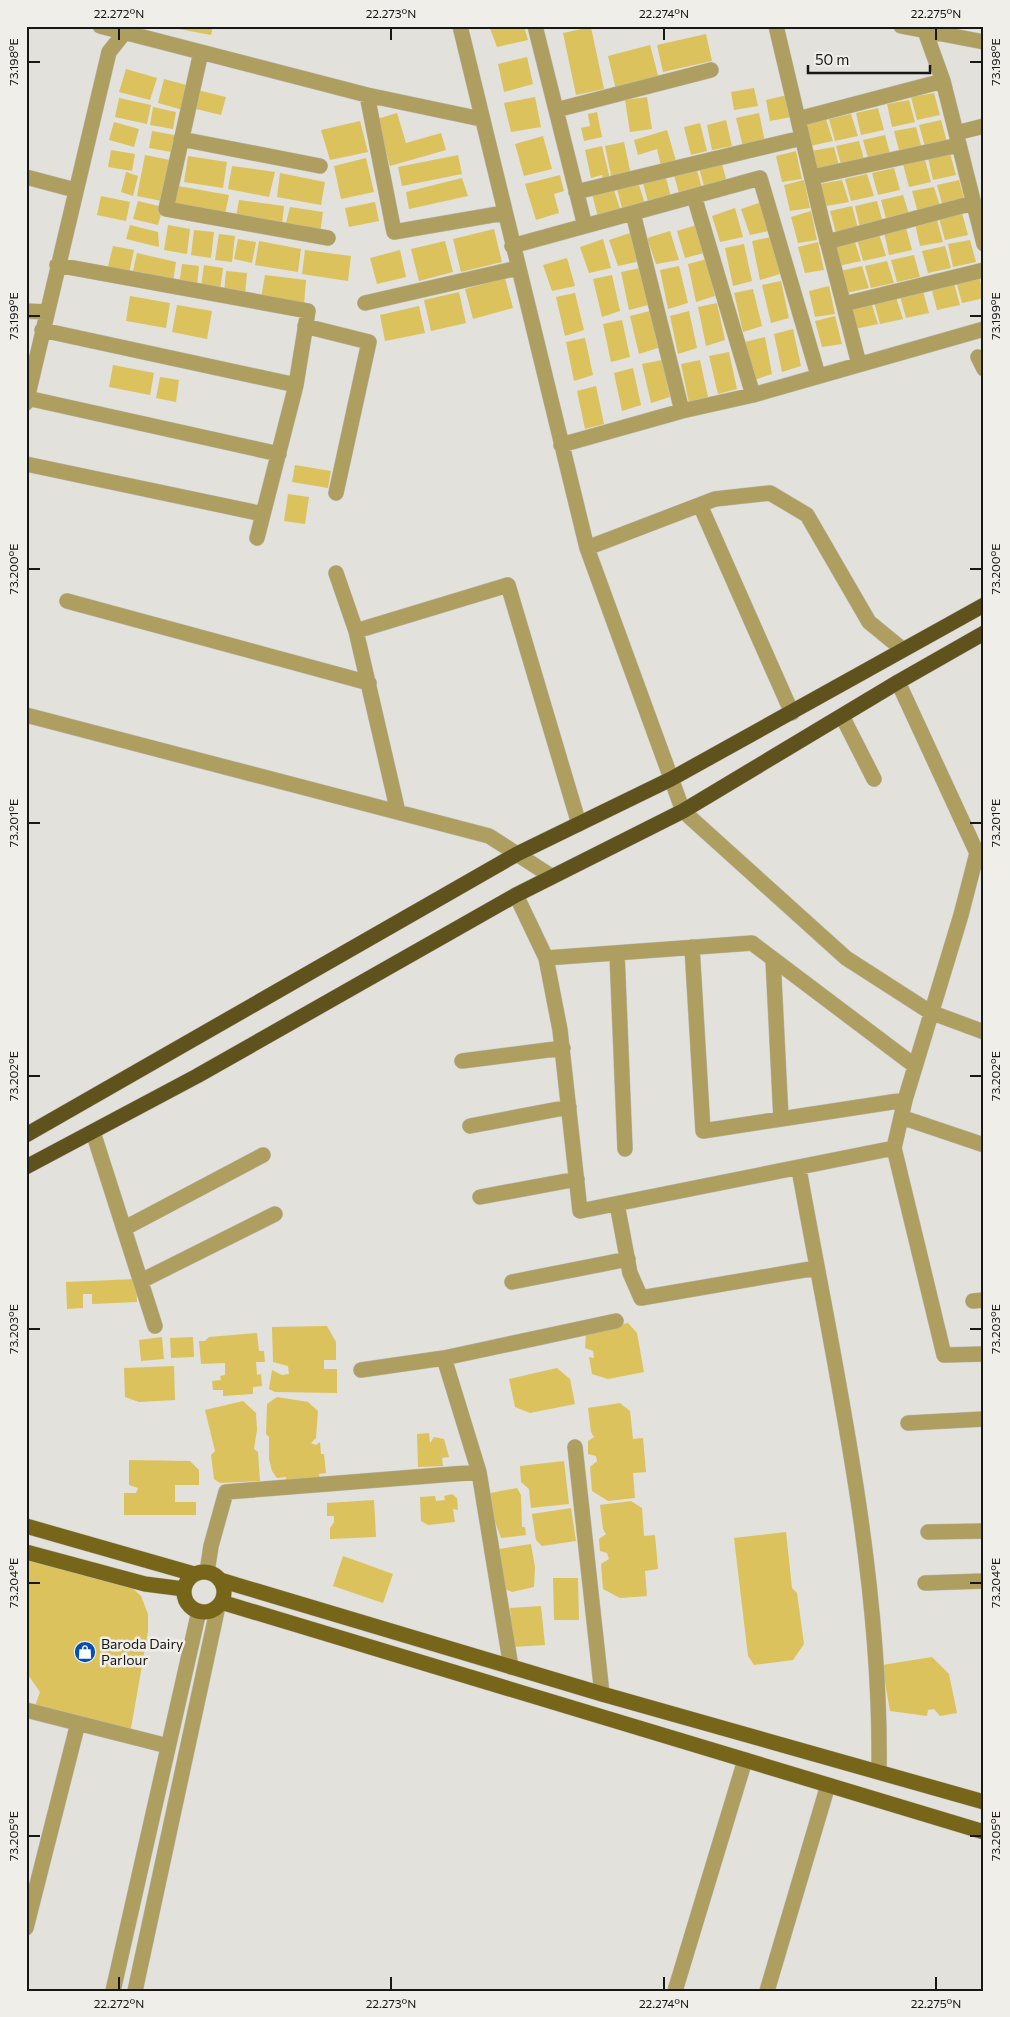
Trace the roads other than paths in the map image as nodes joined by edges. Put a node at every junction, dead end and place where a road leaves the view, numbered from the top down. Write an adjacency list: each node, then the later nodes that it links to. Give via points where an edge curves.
1 (100, 26): 6 (street)
2 (460, 26): 14 (street)
3 (534, 26): 13 (street)
4 (776, 26): 15 (street)
5 (901, 26): 7 (street)
6 (125, 29): 9 (street); 23 (street, via 108,52)
7 (925, 31): 8 (street); 11 (street)
8 (984, 42)
9 (201, 52): 12 (street); 18 (street)
10 (711, 70): 13 (street)
11 (943, 81): 15 (street); 19 (street)
12 (367, 95): 14 (street); 27 (street, via 394,232)
13 (556, 110): 24 (street)
14 (481, 119): 27 (street)
15 (798, 119): 17 (street)
16 (984, 126): 19 (street)
17 (802, 138): 22 (street); 24 (street)
18 (181, 139): 20 (street); 30 (street, via 166,209)
19 (957, 139): 22 (street); 25 (street)
20 (320, 166)
21 (26, 178): 23 (street)
22 (812, 178): 31 (street)
23 (75, 190): 34 (street)
24 (576, 192): 29 (street)
25 (976, 195): 31 (street); 32 (street)
26 (694, 196): 28 (street); 45 (street, via 760,178); 47 (street)
27 (504, 213): 33 (street)
28 (633, 213): 29 (street); 49 (street)
29 (585, 226): 33 (street)
30 (328, 238)
31 (827, 242): 38 (street)
32 (984, 244)
33 (512, 246): 35 (street)
34 (57, 265): 40 (street); 41 (street, via 308,311)
35 (518, 268): 37 (street); 50 (street)
36 (984, 270): 38 (street)
37 (365, 303)
38 (844, 304): 44 (street)
39 (26, 311): 40 (street)
40 (46, 312): 43 (street)
41 (305, 326): 46 (street); 53 (street, via 369,342)
42 (984, 329): 44 (street)
43 (42, 330): 46 (street); 48 (street)
44 (859, 364): 45 (street)
45 (818, 375): 47 (street)
46 (296, 385): 51 (street)
47 (753, 395): 49 (street)
48 (27, 400): 51 (street)
49 (682, 411): 50 (street)
50 (561, 445): 57 (street)
51 (279, 454): 55 (street)
52 (26, 464): 55 (street)
53 (336, 493)
54 (700, 504): 57 (street); 63 (street, via 715,499 770,493 806,515 869,622); 66 (street)
55 (264, 514): 56 (street)
56 (257, 538)
57 (587, 548): 69 (street)
58 (336, 573): 61 (street)
59 (67, 601): 65 (street)
60 (984, 605): 63 (highway)
61 (356, 631): 65 (street); 73 (street, via 508,585)
62 (984, 633): 64 (highway)
63 (902, 649): 66 (highway)
64 (898, 682): 68 (highway); 81 (street, via 977,853 961,916)
65 (368, 683): 72 (street)
66 (792, 713): 69 (highway)
67 (26, 715): 72 (street)
68 (842, 716): 70 (street); 71 (highway)
69 (672, 779): 71 (street); 73 (highway)
70 (874, 780)
71 (683, 811): 75 (highway); 81 (street, via 846,958)
72 (398, 812): 74 (street, via 489,836)
73 (579, 824): 74 (highway)
74 (517, 854): 75 (street); 92 (highway)
75 (552, 876): 76 (highway)
76 (516, 895): 79 (street); 91 (highway)
77 (692, 947): 78 (street); 80 (street, via 752,943); 89 (street, via 703,1131)
78 (617, 953): 79 (street); 95 (street)
79 (546, 958): 83 (street)
80 (773, 959): 85 (street); 89 (street)
81 (930, 1012): 82 (street); 85 (street)
82 (984, 1032)
83 (563, 1048): 84 (street); 87 (street)
84 (462, 1061)
85 (915, 1066): 86 (street)
86 (905, 1100): 88 (street); 89 (street)
87 (569, 1107): 90 (street); 99 (street)
88 (901, 1117): 93 (street); 94 (street)
89 (781, 1119)
90 (470, 1126)
91 (93, 1132): 97 (highway); 103 (street)
92 (26, 1135)
93 (984, 1145)
94 (894, 1148): 98 (street); 110 (street, via 944,1355)
95 (625, 1149)
96 (263, 1155): 103 (street)
97 (26, 1167)
98 (799, 1169): 101 (street); 105 (street)
99 (577, 1179): 100 (street); 101 (street, via 580,1211)
100 (480, 1198)
101 (617, 1204): 104 (street)
102 (275, 1214): 106 (street)
103 (125, 1228): 106 (street)
104 (628, 1259): 105 (street, via 630,1273 641,1298); 107 (street)
105 (816, 1268): 133 (street, via 865,1544 880,1727)
106 (141, 1281): 109 (street)
107 (512, 1282)
108 (616, 1321): 111 (street)
109 (155, 1326)
110 (984, 1354)
111 (444, 1358): 112 (street); 116 (street)
112 (361, 1370)
113 (984, 1419): 114 (street)
114 (908, 1423)
115 (575, 1446): 128 (street)
116 (479, 1472): 121 (street, via 226,1492 211,1546); 127 (street)
117 (26, 1526): 121 (main road)
118 (984, 1531): 119 (street)
119 (928, 1532)
120 (26, 1552): 124 (main road, via 145,1584)
121 (207, 1575): 124 (main road, via 186,1583); 125 (main road, via 224,1591); 127 (main road)
122 (984, 1580): 123 (street)
123 (925, 1583)
124 (184, 1589): 126 (main road, via 186,1600)
125 (219, 1604): 126 (main road, via 209,1611); 132 (main road); 139 (street)
126 (199, 1611): 131 (street)
127 (511, 1667): 128 (main road)
128 (602, 1694): 133 (main road)
129 (26, 1710): 130 (street)
130 (78, 1723): 131 (street); 137 (street)
131 (168, 1746): 138 (street)
132 (745, 1760): 134 (main road); 140 (street)
133 (879, 1771): 135 (main road)
134 (828, 1785): 136 (main road); 141 (street)
135 (984, 1802)
136 (984, 1832)
137 (26, 1928)
138 (113, 1991)
139 (135, 1991)
140 (675, 1991)
141 (767, 1991)

